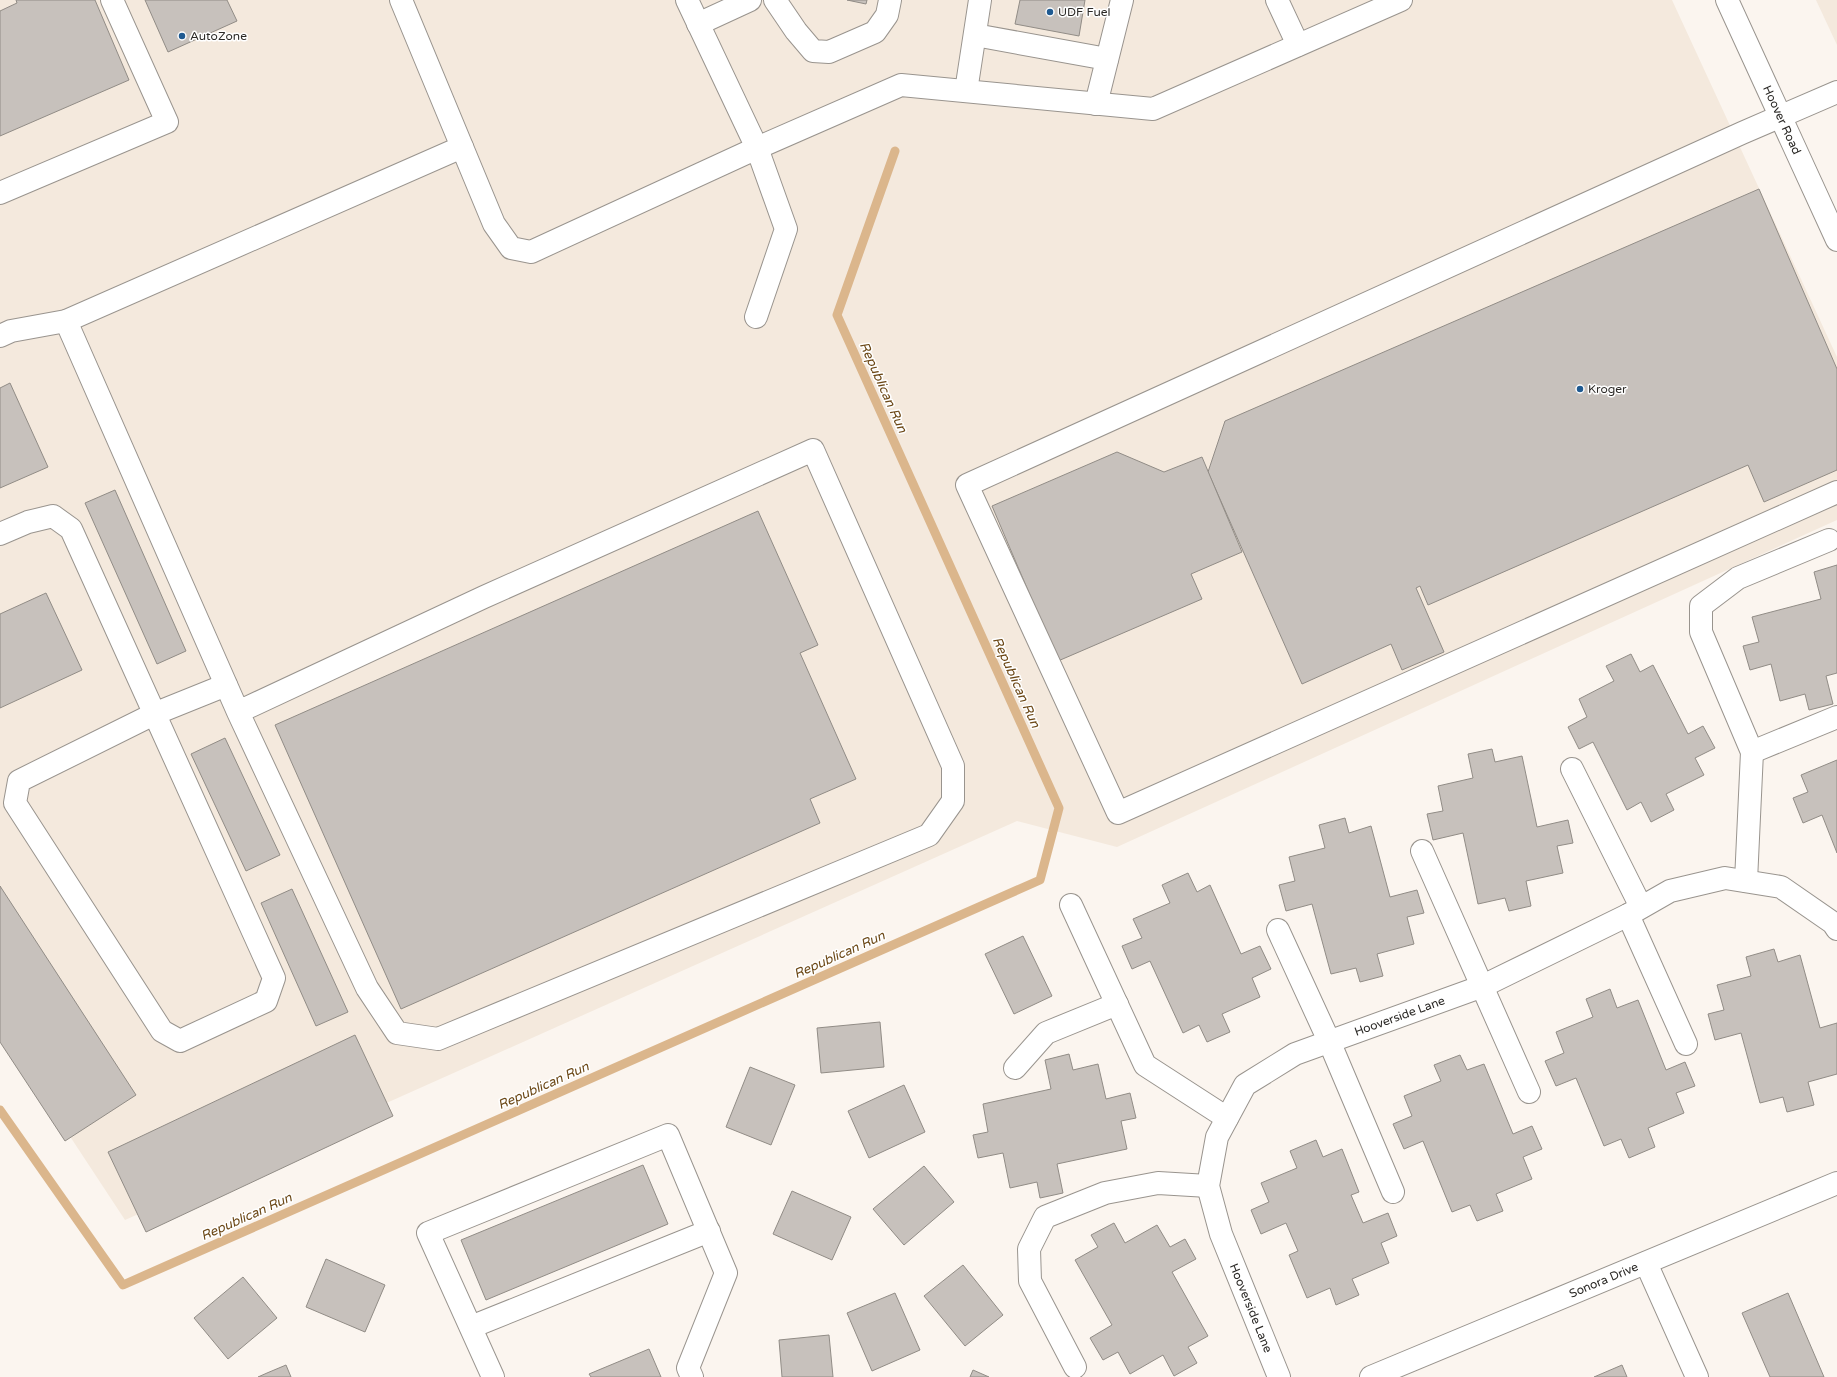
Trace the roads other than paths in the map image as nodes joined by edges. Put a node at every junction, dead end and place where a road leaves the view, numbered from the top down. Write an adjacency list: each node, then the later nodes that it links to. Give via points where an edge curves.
1 (112, 0): 22 (street, via 167,122)
2 (401, 0): 20 (street)
3 (687, 0): 12 (street)
4 (750, 0): 12 (street)
5 (775, 0): 6 (street, via 813,51 829,52 875,32 887,15)
6 (890, 0)
7 (980, 0): 13 (street)
8 (1122, 0): 15 (street)
9 (1277, 0): 14 (street)
10 (1401, 0): 14 (street)
11 (1727, 0): 19 (street, Hoover Road)
12 (698, 24): 21 (street)
13 (975, 35): 15 (street); 16 (street)
14 (1298, 45): 18 (street, via 1153,109)
15 (1107, 59): 18 (street)
16 (966, 91): 18 (street); 21 (street, via 901,85)
17 (1837, 92): 19 (street)
18 (1096, 104)
19 (1780, 116): 23 (street, Hoover Road); 27 (street, via 967,485 1118,813)
20 (462, 147): 21 (street, via 494,224 511,248 531,252); 25 (street)
21 (757, 148): 24 (street, via 786,229)
22 (0, 193)
23 (1837, 240)
24 (756, 317)
25 (66, 321): 26 (street, via 11,331); 30 (street)
26 (0, 336)
27 (1837, 492)
28 (0, 534): 32 (street, via 28,522 54,516 71,529)
29 (1829, 540): 34 (street, via 1738,578 1701,606 1701,632)
30 (226, 685): 31 (street); 32 (street)
31 (238, 712): 31 (street, via 484,597 813,450 953,766 953,801 929,835 438,1039 397,1033 367,988)
32 (154, 714): 32 (street, via 19,781 16,802 162,1031 180,1041 266,1001 274,978)
33 (1837, 717): 34 (street)
34 (1752, 752): 37 (street)
35 (1572, 769): 39 (street)
36 (1422, 850): 42 (street)
37 (1746, 881): 39 (street, Hooverside Lane, via 1725,878 1670,891); 40 (street, Hooverside Lane, via 1781,887)
38 (1070, 904): 43 (street)
39 (1634, 911): 42 (street, Hooverside Lane); 45 (street)
40 (1836, 924)
41 (1278, 930): 44 (street)
42 (1483, 986): 44 (street, Hooverside Lane); 47 (street)
43 (1117, 1004): 46 (street, via 1046,1033); 48 (street, via 1145,1065)
44 (1329, 1041): 48 (street, Hooverside Lane, via 1295,1054 1245,1085); 51 (street)
45 (1686, 1044)
46 (1015, 1068)
47 (1529, 1092)
48 (1227, 1118): 50 (street, Hooverside Lane, via 1217,1137)
49 (1837, 1183): 53 (street, Sonora Drive)
50 (1208, 1186): 55 (street, via 1158,1183 1104,1193 1045,1216 1029,1249 1030,1281); 58 (street, Hooverside Lane, via 1222,1234)
51 (1393, 1192)
52 (709, 1231): 54 (street); 54 (street, via 668,1135 428,1233); 57 (street, via 726,1273 688,1368)
53 (1646, 1262): 59 (street, Sonora Drive); 60 (street)
54 (471, 1327): 56 (street)
55 (1075, 1367)
56 (494, 1377)
57 (692, 1377)
58 (1279, 1377)
59 (1371, 1377)
60 (1697, 1377)

